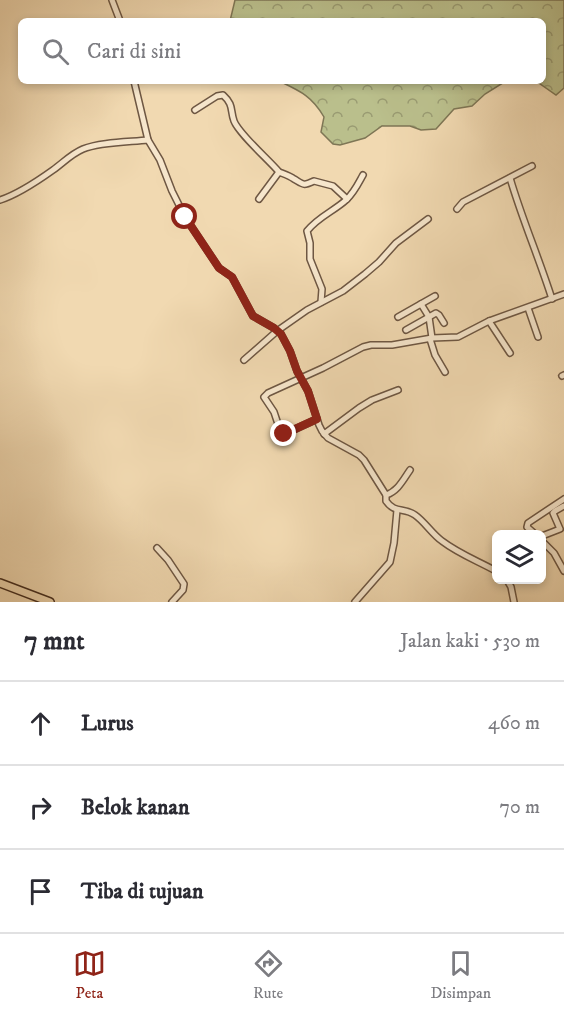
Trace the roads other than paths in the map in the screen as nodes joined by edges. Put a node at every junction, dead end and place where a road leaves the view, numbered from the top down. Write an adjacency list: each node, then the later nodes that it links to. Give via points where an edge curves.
1 (112, 0): 2 (street)
2 (119, 18)
3 (135, 84): 5 (street)
4 (195, 110): 7 (street, via 223,95 243,134)
5 (148, 140): 12 (street, via 82,149); 26 (street, via 185,217 219,268 232,277 253,316)
6 (532, 166): 9 (street)
7 (279, 172): 10 (street); 11 (street, via 302,185 314,181 333,186)
8 (363, 175): 11 (street)
9 (510, 178): 13 (street, via 463,202); 17 (street)
10 (259, 199)
11 (347, 199): 18 (street, via 307,231 310,259 322,289)
12 (0, 200)
13 (457, 209)
14 (428, 219): 18 (street, via 365,274)
15 (564, 294): 17 (street)
16 (435, 296): 19 (street)
17 (552, 299): 20 (street)
18 (321, 302): 26 (street)
19 (421, 304): 21 (street); 22 (street)
20 (528, 308): 23 (street); 27 (street)
21 (398, 317)
22 (429, 317): 24 (street, via 437,314); 25 (street); 28 (street)
23 (489, 321): 28 (street, via 460,336); 29 (street)
24 (444, 323)
25 (406, 330)
26 (278, 331): 30 (street); 32 (street)
27 (538, 338)
28 (431, 339): 31 (street); 32 (street, via 363,347)
29 (510, 353)
30 (244, 360)
31 (445, 372)
32 (300, 378): 34 (street); 34 (street, via 268,393 264,399 284,434)
33 (398, 390): 35 (street, via 372,400)
34 (317, 419): 35 (street)
35 (324, 434): 37 (street, via 362,458)
36 (410, 470): 37 (street, via 399,486)
37 (386, 495): 40 (street, via 388,504)
38 (564, 499): 41 (street, via 528,523)
39 (564, 506): 42 (street, via 553,513 560,529)
40 (397, 510): 45 (street, via 416,515 449,547); 51 (street, via 390,562)
41 (530, 530)
42 (546, 534)
43 (546, 545): 46 (street)
44 (157, 548): 50 (street, via 184,585)
45 (492, 569)
46 (564, 571)
47 (0, 583): 49 (main road)
48 (510, 584): 52 (street)
49 (50, 602)
50 (172, 602)
51 (355, 602)
52 (514, 602)

